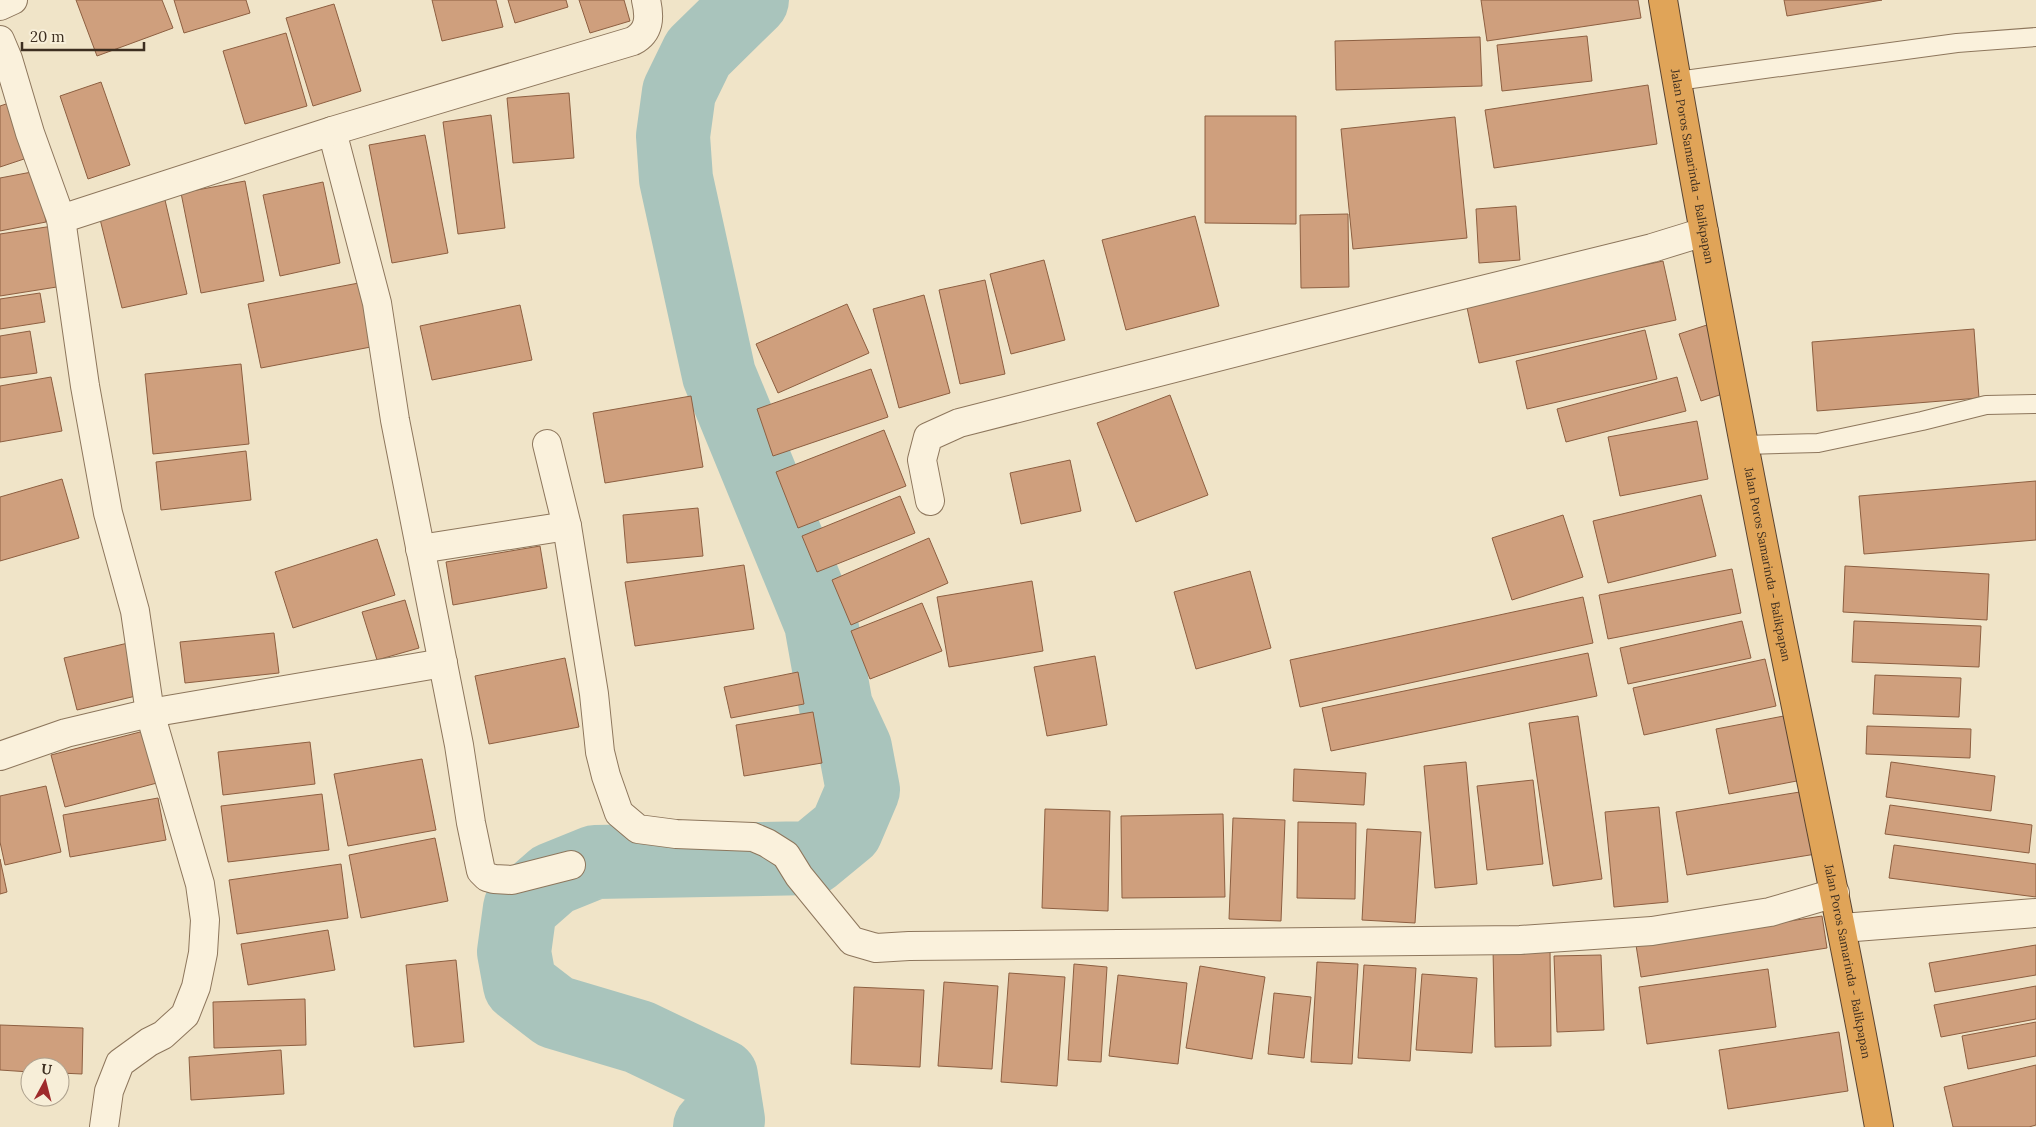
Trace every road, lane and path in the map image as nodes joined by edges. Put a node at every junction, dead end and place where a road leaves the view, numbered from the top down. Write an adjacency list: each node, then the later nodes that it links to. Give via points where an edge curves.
1 (13, 0): 4 (street)
2 (646, 0): 8 (street, via 649,21 642,36 633,41)
3 (1664, 0): 7 (highway, Jalan Poros Samarinda - Balikpapan)
4 (0, 6)
5 (2036, 37): 7 (lane, via 1957,44)
6 (0, 40): 9 (street)
7 (1677, 81): 10 (highway, Jalan Poros Samarinda - Balikpapan)
8 (332, 131): 9 (street); 16 (street, via 377,303)
9 (61, 219): 18 (street, via 106,503 135,612)
10 (1704, 232): 13 (highway, Jalan Poros Samarinda - Balikpapan); 14 (street, via 1652,248 960,423 928,436 922,460)
11 (2036, 404): 13 (lane, via 1986,405 1818,443)
12 (547, 444): 15 (street)
13 (1745, 445): 21 (highway, Jalan Poros Samarinda - Balikpapan)
14 (930, 501)
15 (567, 526): 16 (street); 21 (street, via 600,752 619,814 638,830 753,837 786,855 852,941 876,948 1520,940 1652,931 1770,912)
16 (420, 549): 17 (street)
17 (443, 663): 18 (street); 20 (street, via 482,873 499,881 512,880)
18 (150, 713): 19 (street, via 66,733); 24 (street, via 200,884 205,920 203,953 196,987 185,1015 163,1035 120,1063 109,1092)
19 (0, 756)
20 (571, 865)
21 (1836, 893): 23 (highway, Jalan Poros Samarinda - Balikpapan)
22 (2036, 913): 23 (street)
23 (1842, 928): 25 (highway, Jalan Poros Samarinda - Balikpapan)
24 (104, 1127)
25 (1878, 1127)

